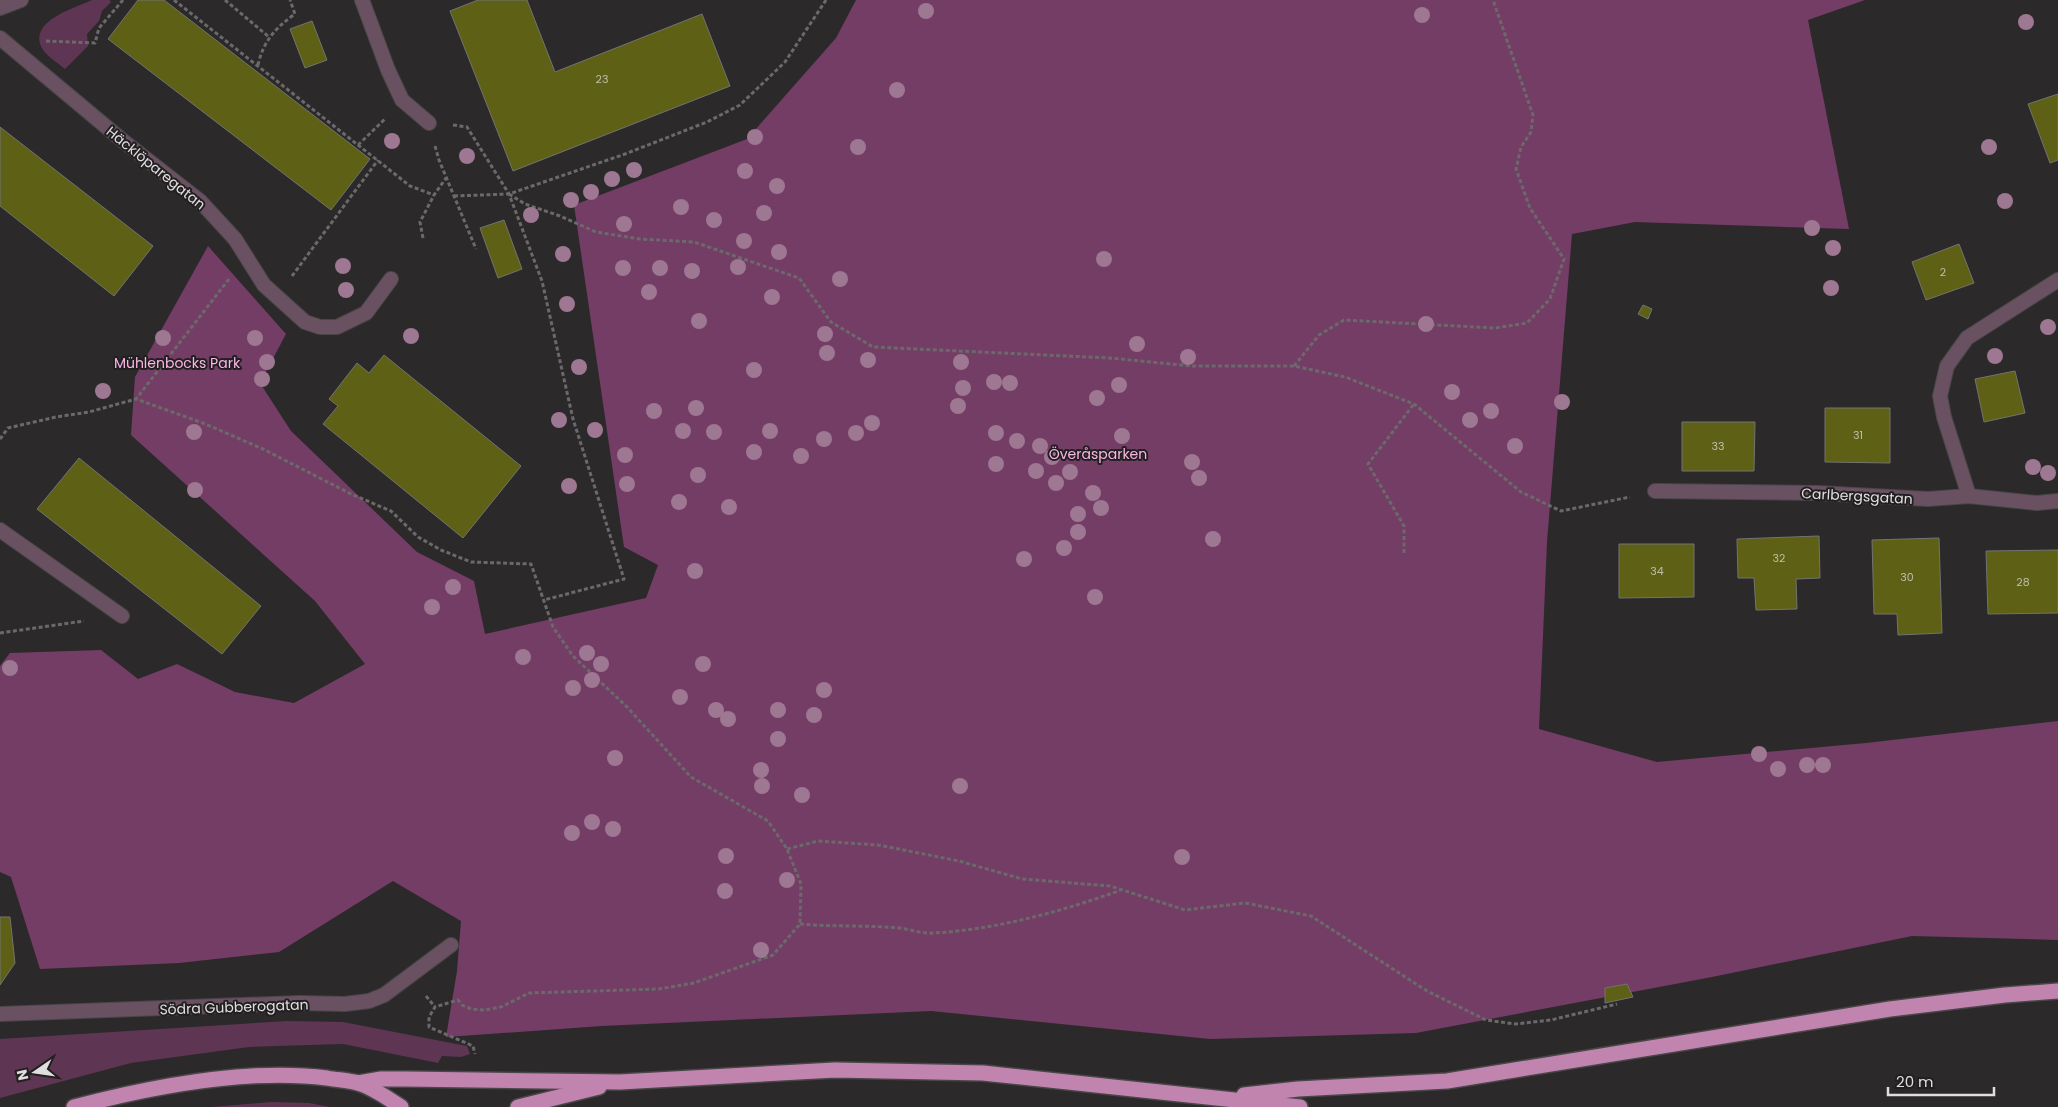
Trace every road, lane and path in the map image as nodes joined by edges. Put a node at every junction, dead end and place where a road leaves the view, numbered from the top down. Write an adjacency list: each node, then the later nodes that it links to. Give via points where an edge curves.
1 (21, 0): 10 (street)
2 (122, 0): 15 (path, via 98,28 95,44)
3 (174, 0): 9 (path)
4 (225, 0): 14 (path)
5 (290, 0): 14 (path, via 295,14)
6 (362, 0): 21 (street)
7 (826, 0): 27 (path, via 785,62 740,104 708,122)
8 (1493, 0): 36 (path, via 1533,115 1531,132 1521,147 1516,169 1530,208 1564,259 1550,300 1527,323 1495,328 1344,320 1318,336)
9 (180, 4): 11 (path); 12 (path)
10 (0, 8)
11 (176, 10)
12 (216, 31): 13 (path); 16 (path)
13 (212, 37)
14 (269, 37): 17 (path)
15 (0, 39): 32 (street, Häcklöparegatan, via 200,201)
16 (254, 62): 17 (path); 18 (path)
17 (258, 65): 19 (path)
18 (251, 67)
19 (296, 95): 20 (path); 23 (path)
20 (294, 100)
21 (402, 100): 22 (street); 23 (path)
22 (428, 123): 27 (path, via 467,127)
23 (358, 145): 24 (path)
24 (378, 160): 28 (path, via 410,186); 35 (path)
25 (439, 160): 26 (path)
26 (446, 178): 28 (path); 29 (path)
27 (509, 194): 29 (path); 36 (path, via 525,204 596,232 694,242 799,278 831,322 873,347 1110,358 1192,366); 45 (path, via 542,281 573,419 624,580)
28 (434, 195): 30 (path, via 420,222)
29 (454, 196): 31 (path)
30 (423, 238)
31 (476, 249)
32 (246, 257): 35 (street, Häcklöparegatan, via 264,285); 37 (path)
33 (391, 279): 35 (street, Häcklöparegatan, via 366,313 337,326 320,327 305,322)
34 (2058, 280): 41 (street, via 1967,338 1947,366 1940,396)
35 (276, 296)
36 (1294, 366): 38 (path, via 1345,377)
37 (136, 399): 39 (path, via 8,428); 45 (path, via 263,449 391,511 418,536 441,550 471,562 531,564)
38 (1414, 404): 40 (path, via 1521,492 1560,511); 44 (path, via 1368,464 1404,526)
39 (0, 439)
40 (1655, 491): 41 (street, Carlbergsgatan, via 1818,493 1928,499)
41 (1969, 496): 42 (street, Carlbergsgatan, via 2037,503)
42 (2058, 501)
43 (0, 530): 46 (street)
44 (1404, 553)
45 (544, 600): 48 (path, via 553,628 573,656 627,707 691,777 768,821)
46 (122, 616): 47 (path)
47 (0, 633)
48 (788, 849): 49 (path, via 818,841 878,845 959,861 1022,879 1110,886); 50 (path, via 802,884)
49 (1122, 890): 50 (path, via 1071,908 931,934 900,928); 53 (path, via 1185,910 1245,903 1311,916 1427,991 1486,1020 1515,1024 1551,1020)
50 (800, 924): 55 (path, via 773,955 694,983 659,988 529,993 501,1007 485,1010 471,1009 458,1000 435,1007 429,1017 429,1027)
51 (451, 945): 54 (street, Södra Gubberogatan, via 384,995 369,1001)
52 (2058, 991): 58 (highway, via 1890,1009 1447,1081 1298,1089)
53 (1617, 1004)
54 (0, 1014)
55 (472, 1046)
56 (620, 1082): 57 (highway, via 381,1079); 58 (highway, via 835,1070 983,1073); 61 (highway)
57 (358, 1083): 59 (highway, via 306,1075 246,1076); 60 (highway)
58 (1213, 1098): 62 (highway)
59 (74, 1107)
60 (401, 1107)
61 (518, 1107)
62 (1300, 1107)

